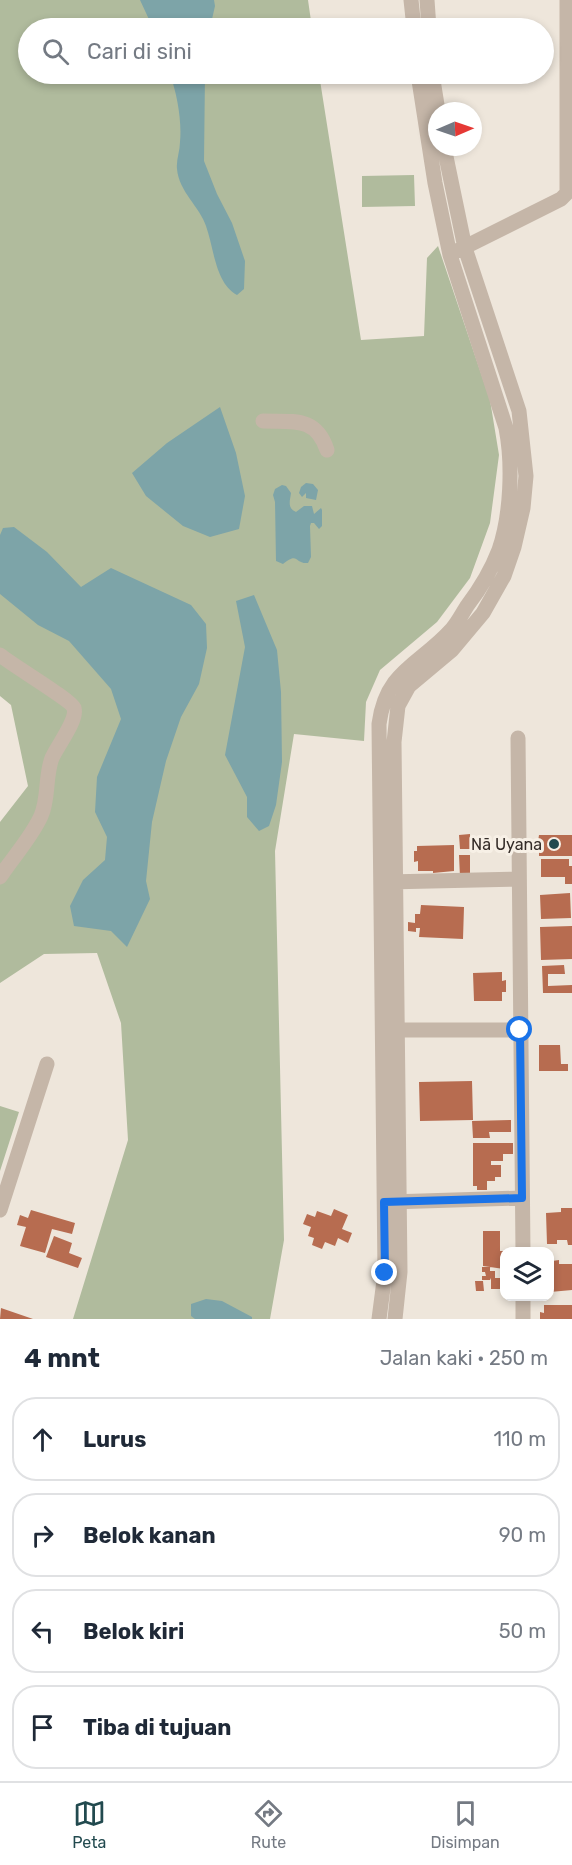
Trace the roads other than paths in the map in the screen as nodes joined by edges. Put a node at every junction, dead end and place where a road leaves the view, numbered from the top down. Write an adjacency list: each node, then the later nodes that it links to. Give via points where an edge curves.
1 (411, 0): 4 (street)
2 (427, 0): 5 (street)
3 (567, 0): 10 (street, via 567,193)
4 (413, 18)
5 (428, 18)
6 (420, 84): 11 (street)
7 (434, 84): 8 (street)
8 (437, 102)
9 (446, 156): 10 (street)
10 (465, 248): 11 (street); 18 (street, via 519,411 526,476 523,508 504,576 483,613 452,650 409,686 398,706)
11 (450, 255): 18 (street, via 506,428 510,448 507,509 499,549 481,586 452,629 387,690 381,706)
12 (263, 421): 13 (street, via 310,426 318,431)
13 (327, 450)
14 (0, 655): 16 (street, via 74,708 72,723 53,757 42,814)
15 (518, 738): 17 (street)
16 (0, 876)
17 (519, 879): 18 (street); 20 (street)
18 (388, 882): 19 (street)
19 (390, 1030): 20 (street); 23 (street); 24 (street)
20 (520, 1030): 22 (street)
21 (47, 1064): 25 (street)
22 (522, 1198): 23 (street); 26 (street)
23 (399, 1201): 24 (street); 29 (street, via 400,1272)
24 (384, 1202): 28 (street, via 385,1273)
25 (0, 1210)
26 (523, 1247)
27 (523, 1301): 30 (street)
28 (379, 1319)
29 (395, 1319)
30 (523, 1319)

